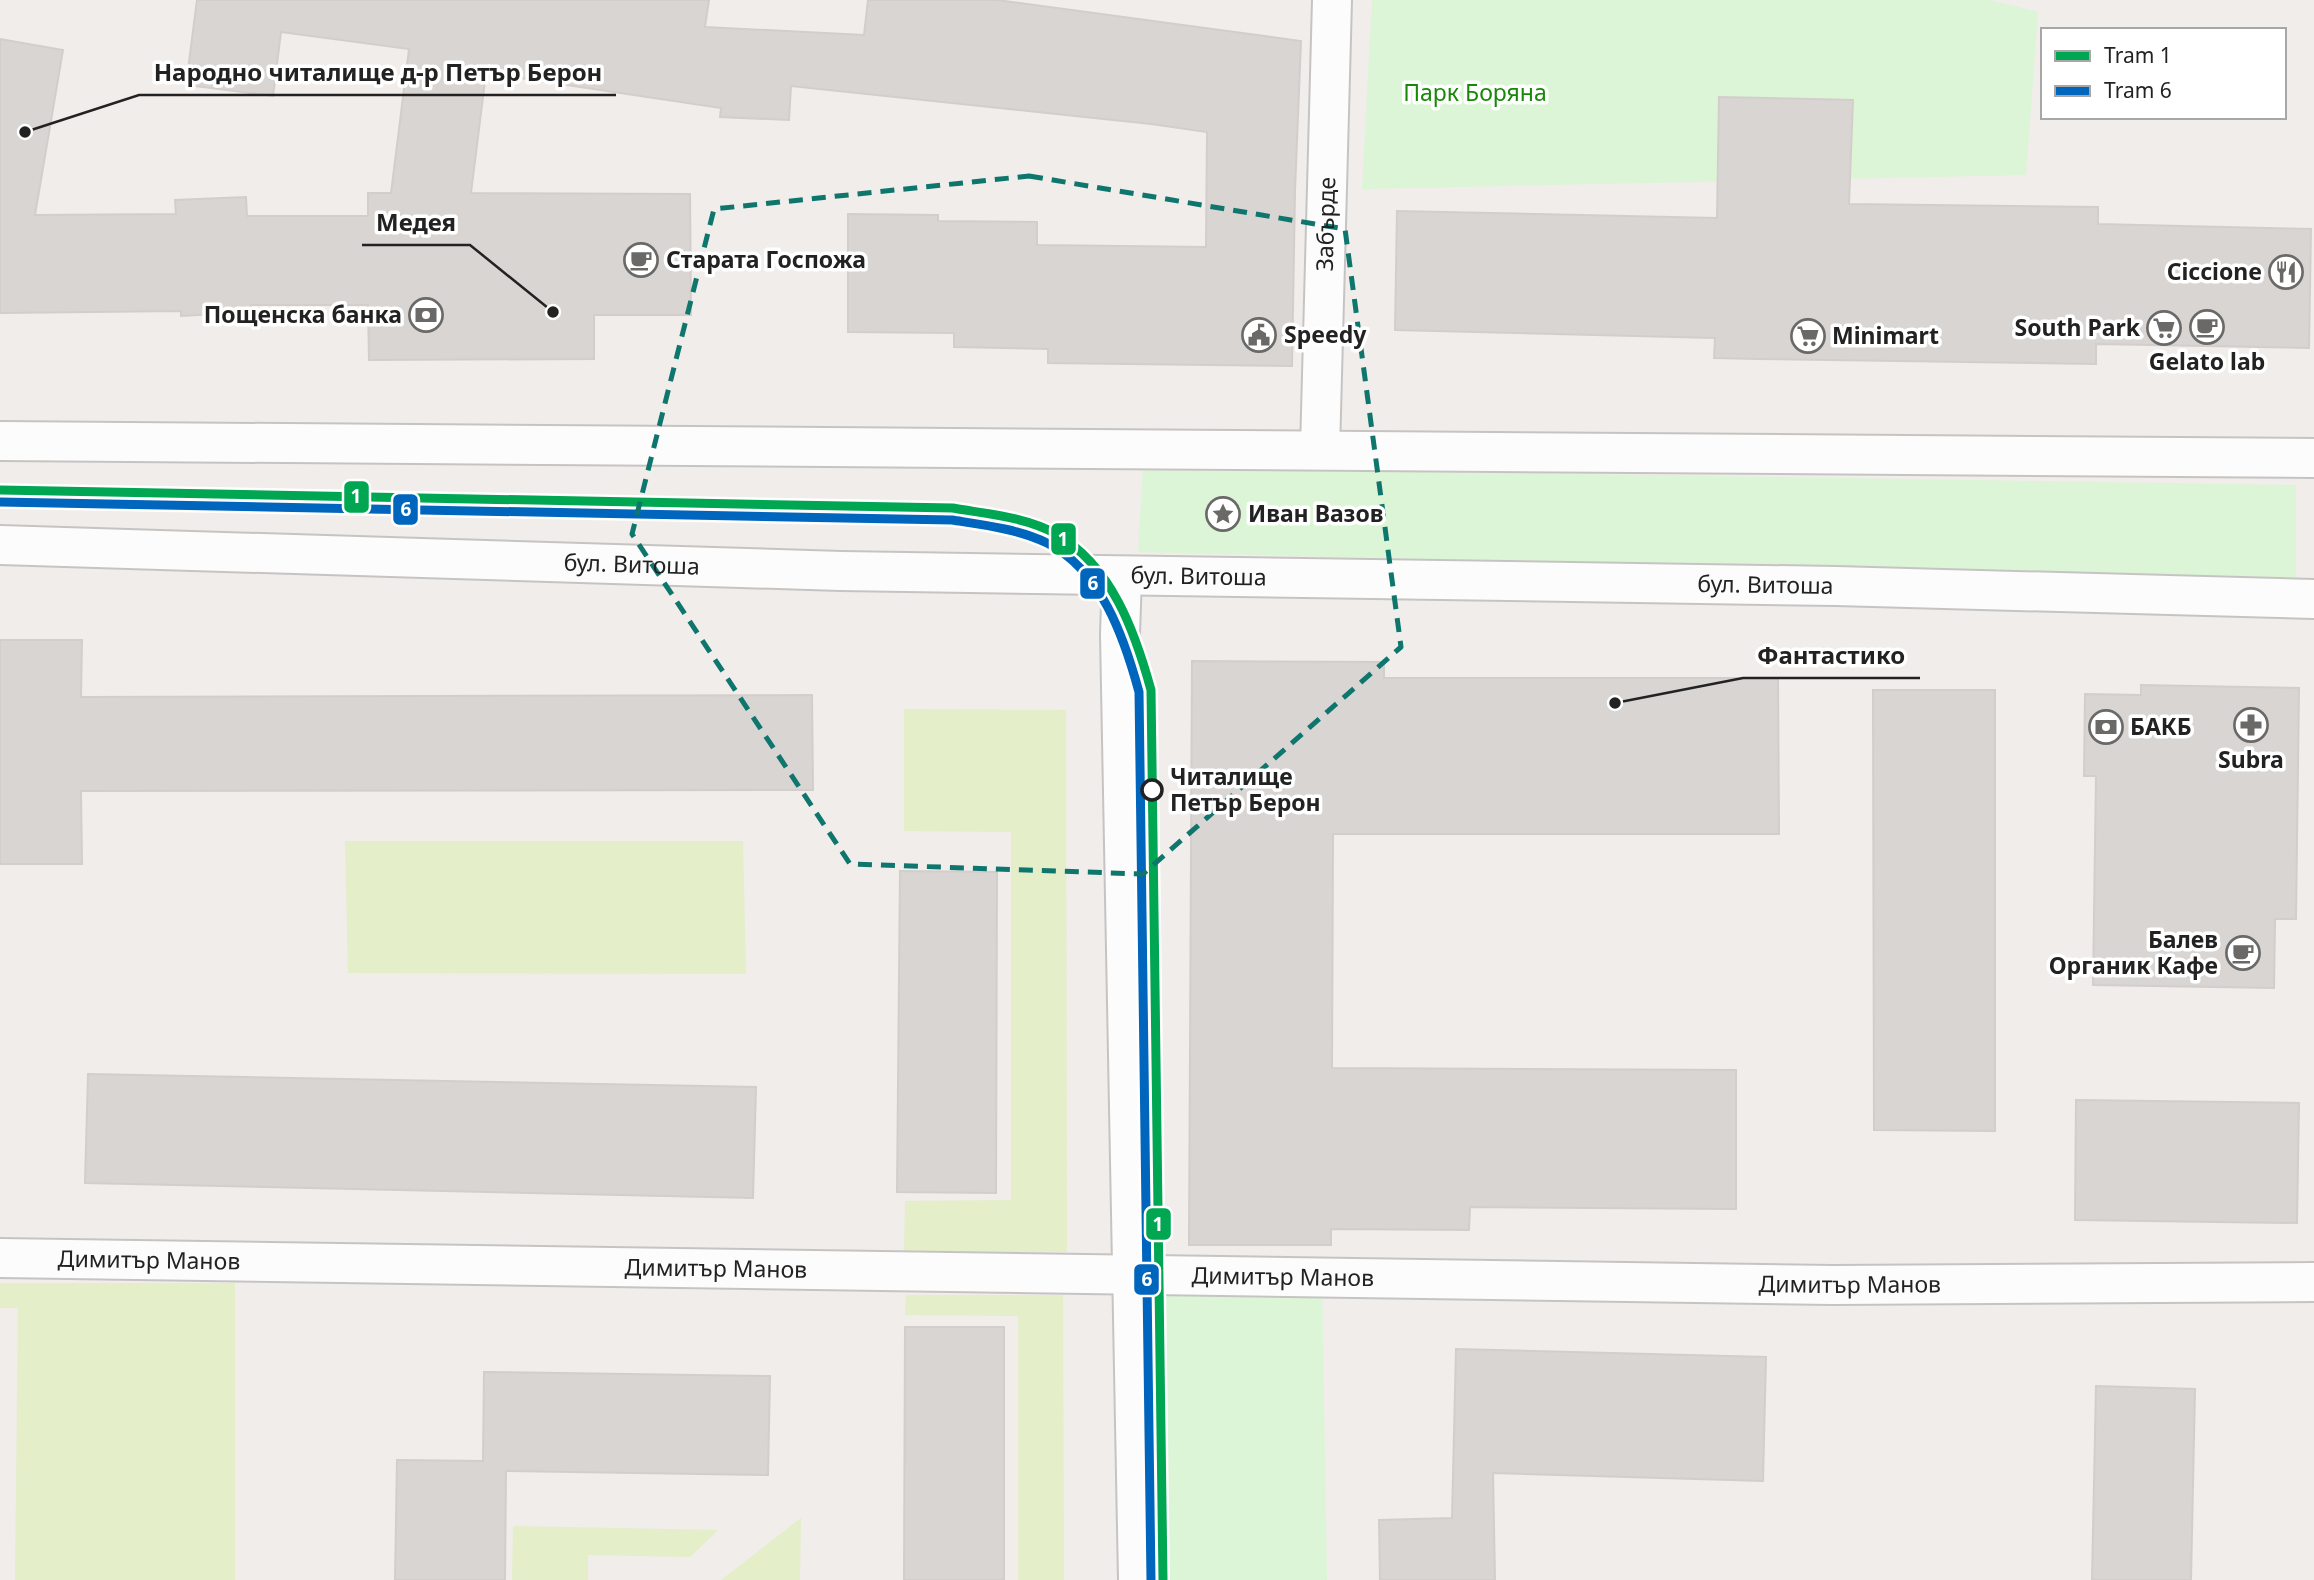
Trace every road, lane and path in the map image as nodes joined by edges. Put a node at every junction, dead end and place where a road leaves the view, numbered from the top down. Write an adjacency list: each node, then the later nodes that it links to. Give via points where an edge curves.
1 (1324, 1): 3 (street, Забърде)
2 (0, 441): 3 (street)
3 (1320, 450): 4 (street)
4 (2314, 458)
5 (0, 545): 6 (street, бул. Витоша)
6 (1122, 576): 7 (street, бул. Витоша, via 1836,586); 9 (street)
7 (2314, 599)
8 (0, 1258): 9 (street, Димитър Манов)
9 (1133, 1275): 10 (street, Димитър Манов, via 1832,1285); 11 (street)
10 (2314, 1282)
11 (1138, 1580)

